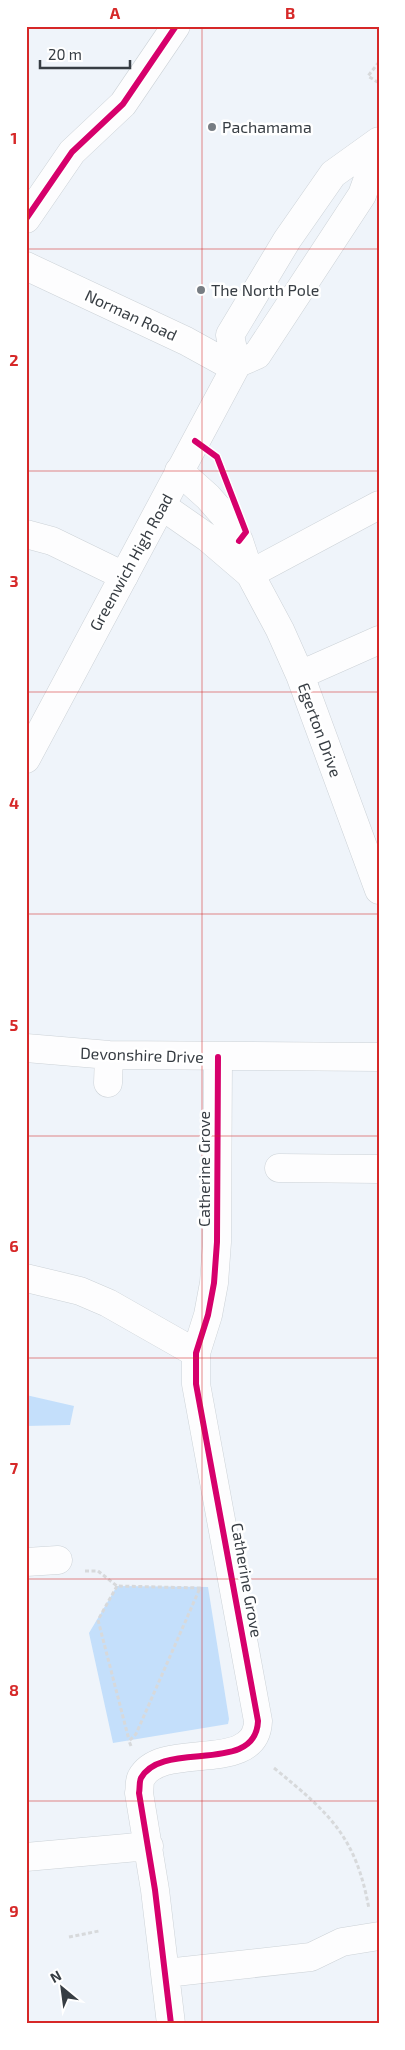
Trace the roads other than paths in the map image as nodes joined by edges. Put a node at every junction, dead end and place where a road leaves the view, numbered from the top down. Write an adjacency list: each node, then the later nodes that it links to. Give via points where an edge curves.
1 (176, 26): 4 (street, via 123,104 72,152)
2 (379, 141): 6 (street, via 334,174 287,240 230,335)
3 (379, 148): 6 (street, via 362,195 256,355)
4 (26, 219)
5 (26, 266): 6 (street, Norman Road)
6 (235, 366): 7 (street, Greenwich High Road)
7 (180, 472): 9 (street, Greenwich High Road); 11 (street, Egerton Drive, via 230,522)
8 (379, 505): 11 (street)
9 (162, 506): 11 (street, Egerton Drive, via 208,538); 12 (street, Greenwich High Road)
10 (26, 534): 12 (street, via 52,541)
11 (250, 574): 14 (street, Egerton Drive)
12 (124, 576): 15 (street, Greenwich High Road)
13 (379, 640): 14 (street)
14 (300, 675): 16 (street, Egerton Drive)
15 (26, 759)
16 (372, 851): 17 (street, Egerton Drive)
17 (379, 890)
18 (26, 1048): 19 (street, Devonshire Drive)
19 (109, 1056): 21 (street, Devonshire Drive); 22 (street)
20 (379, 1057): 21 (street, Devonshire Drive)
21 (218, 1058): 26 (street, Catherine Grove, via 218,1242 208,1315)
22 (108, 1084)
23 (279, 1168): 24 (street)
24 (379, 1169)
25 (26, 1278): 26 (street, via 108,1303)
26 (196, 1353): 29 (street, Catherine Grove, via 196,1384 258,1734 248,1745 232,1751 160,1763 148,1769 140,1780 139,1793)
27 (58, 1560): 28 (street)
28 (26, 1562)
29 (149, 1846): 30 (street); 32 (street, Catherine Grove)
30 (26, 1857)
31 (376, 1936): 32 (street, via 342,1942 312,1957)
32 (166, 1973): 33 (street, Catherine Grove)
33 (171, 2024)

